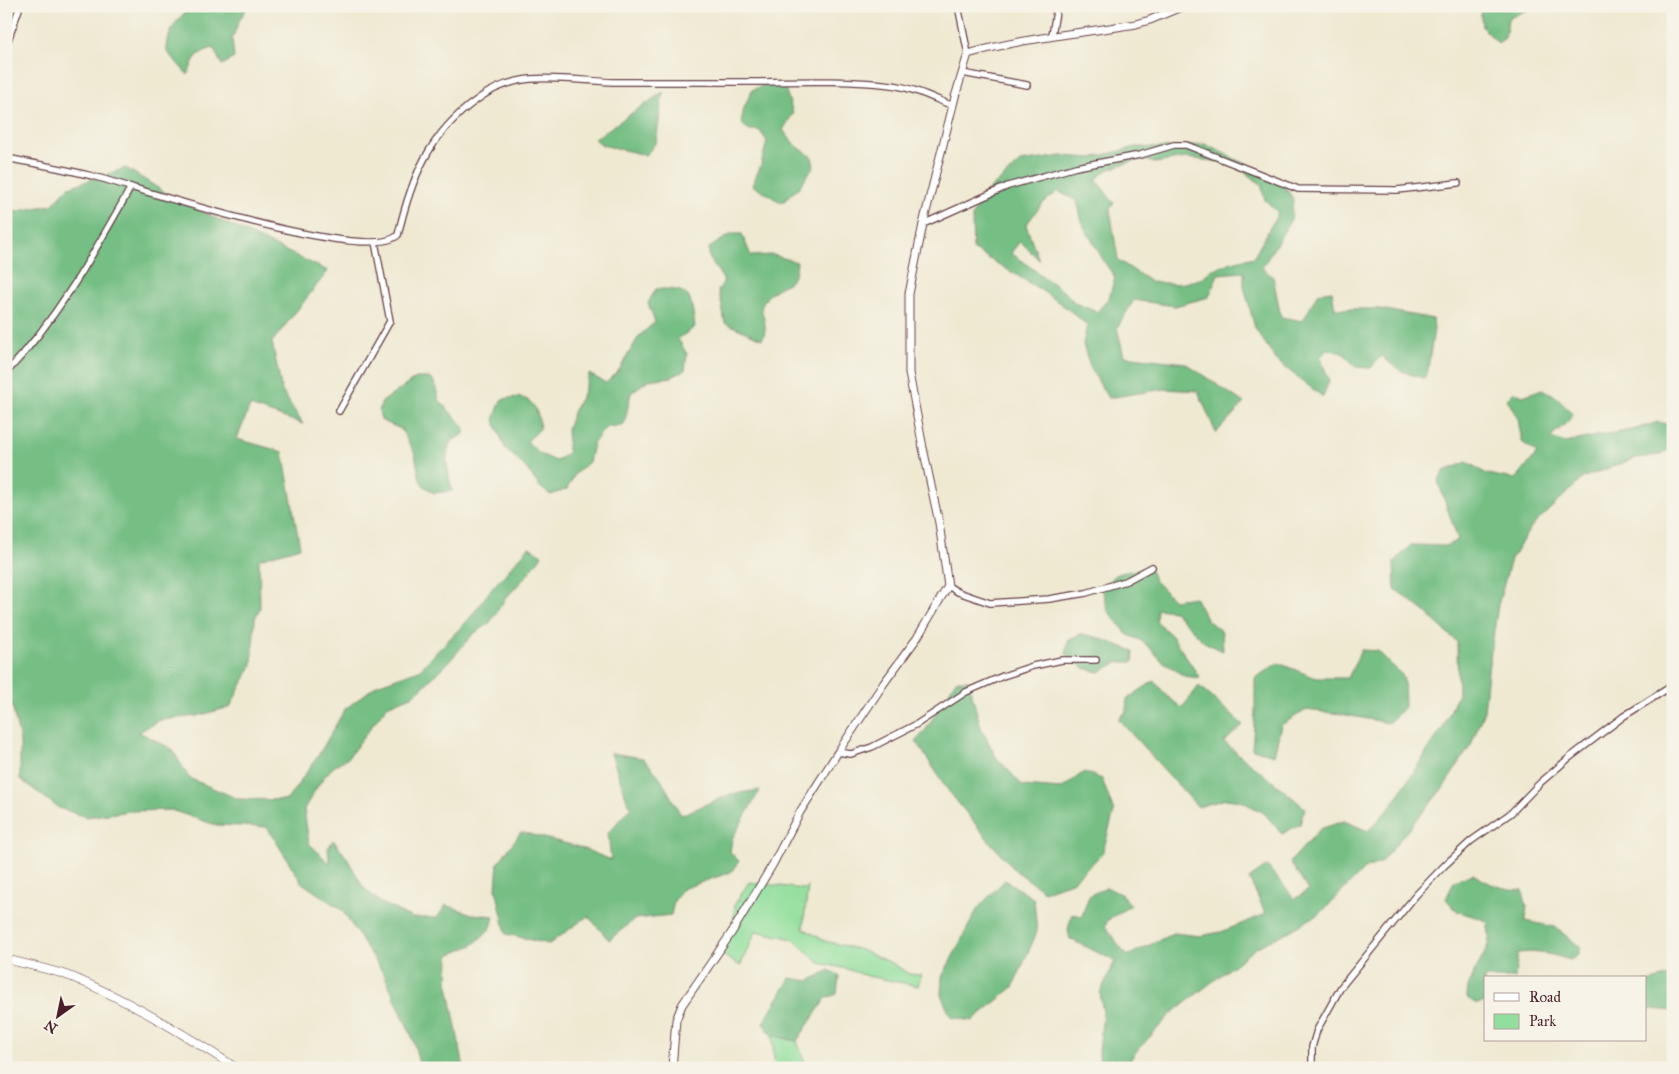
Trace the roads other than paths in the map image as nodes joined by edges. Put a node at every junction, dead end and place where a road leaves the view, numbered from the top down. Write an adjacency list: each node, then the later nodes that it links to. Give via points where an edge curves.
1 (20, 6): 6 (street)
2 (958, 6): 7 (street)
3 (1057, 6): 5 (street)
4 (1183, 6): 5 (street, via 1136,24)
5 (1052, 36): 7 (street)
6 (6, 46)
7 (968, 54): 8 (street)
8 (962, 74): 9 (street); 10 (street)
9 (1027, 85)
10 (953, 106): 14 (street); 15 (street, via 911,89 866,83 518,81 478,98 440,135 428,151 411,186 398,235)
11 (6, 158): 13 (street)
12 (1458, 183): 14 (street, via 1397,190 1298,189 1186,145 1174,145 1140,156 1076,167 1008,186)
13 (131, 187): 15 (street, via 306,235); 16 (street, via 66,299 45,329)
14 (923, 224): 19 (street, via 909,294 909,374 939,522)
15 (375, 242): 17 (street, via 390,321)
16 (6, 373)
17 (339, 411)
18 (1152, 567): 19 (street, via 1126,582 1049,599 990,603)
19 (948, 586): 22 (street, via 917,638)
20 (1096, 660): 22 (street, via 1062,660 1003,676 966,692 872,747 851,754)
21 (1673, 683): 26 (street, via 1570,758 1511,813 1471,841 1421,889 1341,987 1317,1030 1312,1047)
22 (838, 752): 25 (street, via 732,932 682,1005 676,1020)
23 (6, 959): 24 (main road, via 70,977 106,992)
24 (236, 1068)
25 (672, 1068)
26 (1312, 1068)

